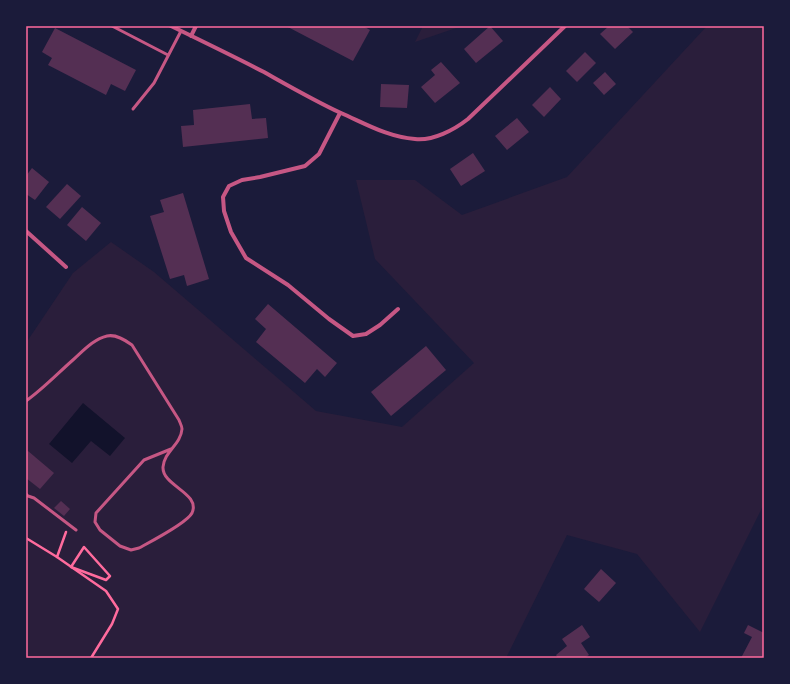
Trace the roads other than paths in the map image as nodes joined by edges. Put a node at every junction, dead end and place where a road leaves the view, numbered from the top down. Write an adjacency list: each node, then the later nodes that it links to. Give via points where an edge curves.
1 (112, 26): 7 (lane)
2 (172, 26): 5 (street)
3 (196, 26): 6 (street)
4 (565, 26): 9 (street, via 468,119 436,136 415,139 384,133)
5 (181, 31): 6 (street); 7 (lane)
6 (191, 36): 9 (street)
7 (168, 55): 8 (lane, via 154,83)
8 (133, 109)
9 (340, 112): 12 (street, via 319,154 305,166 242,180 229,186 223,197 224,211 231,232 246,258 288,285 353,336 366,334)
10 (26, 231): 11 (street)
11 (66, 267)
12 (398, 310)
13 (26, 401): 14 (lane, via 91,344 101,338 118,337 132,345 180,420 182,428 179,438)
14 (171, 449): 14 (lane, via 144,460 96,513 95,522 100,530 120,546 131,550 139,548 185,521 192,514 190,498 167,478 163,470 164,461)
15 (26, 494): 16 (lane)
16 (76, 530)

